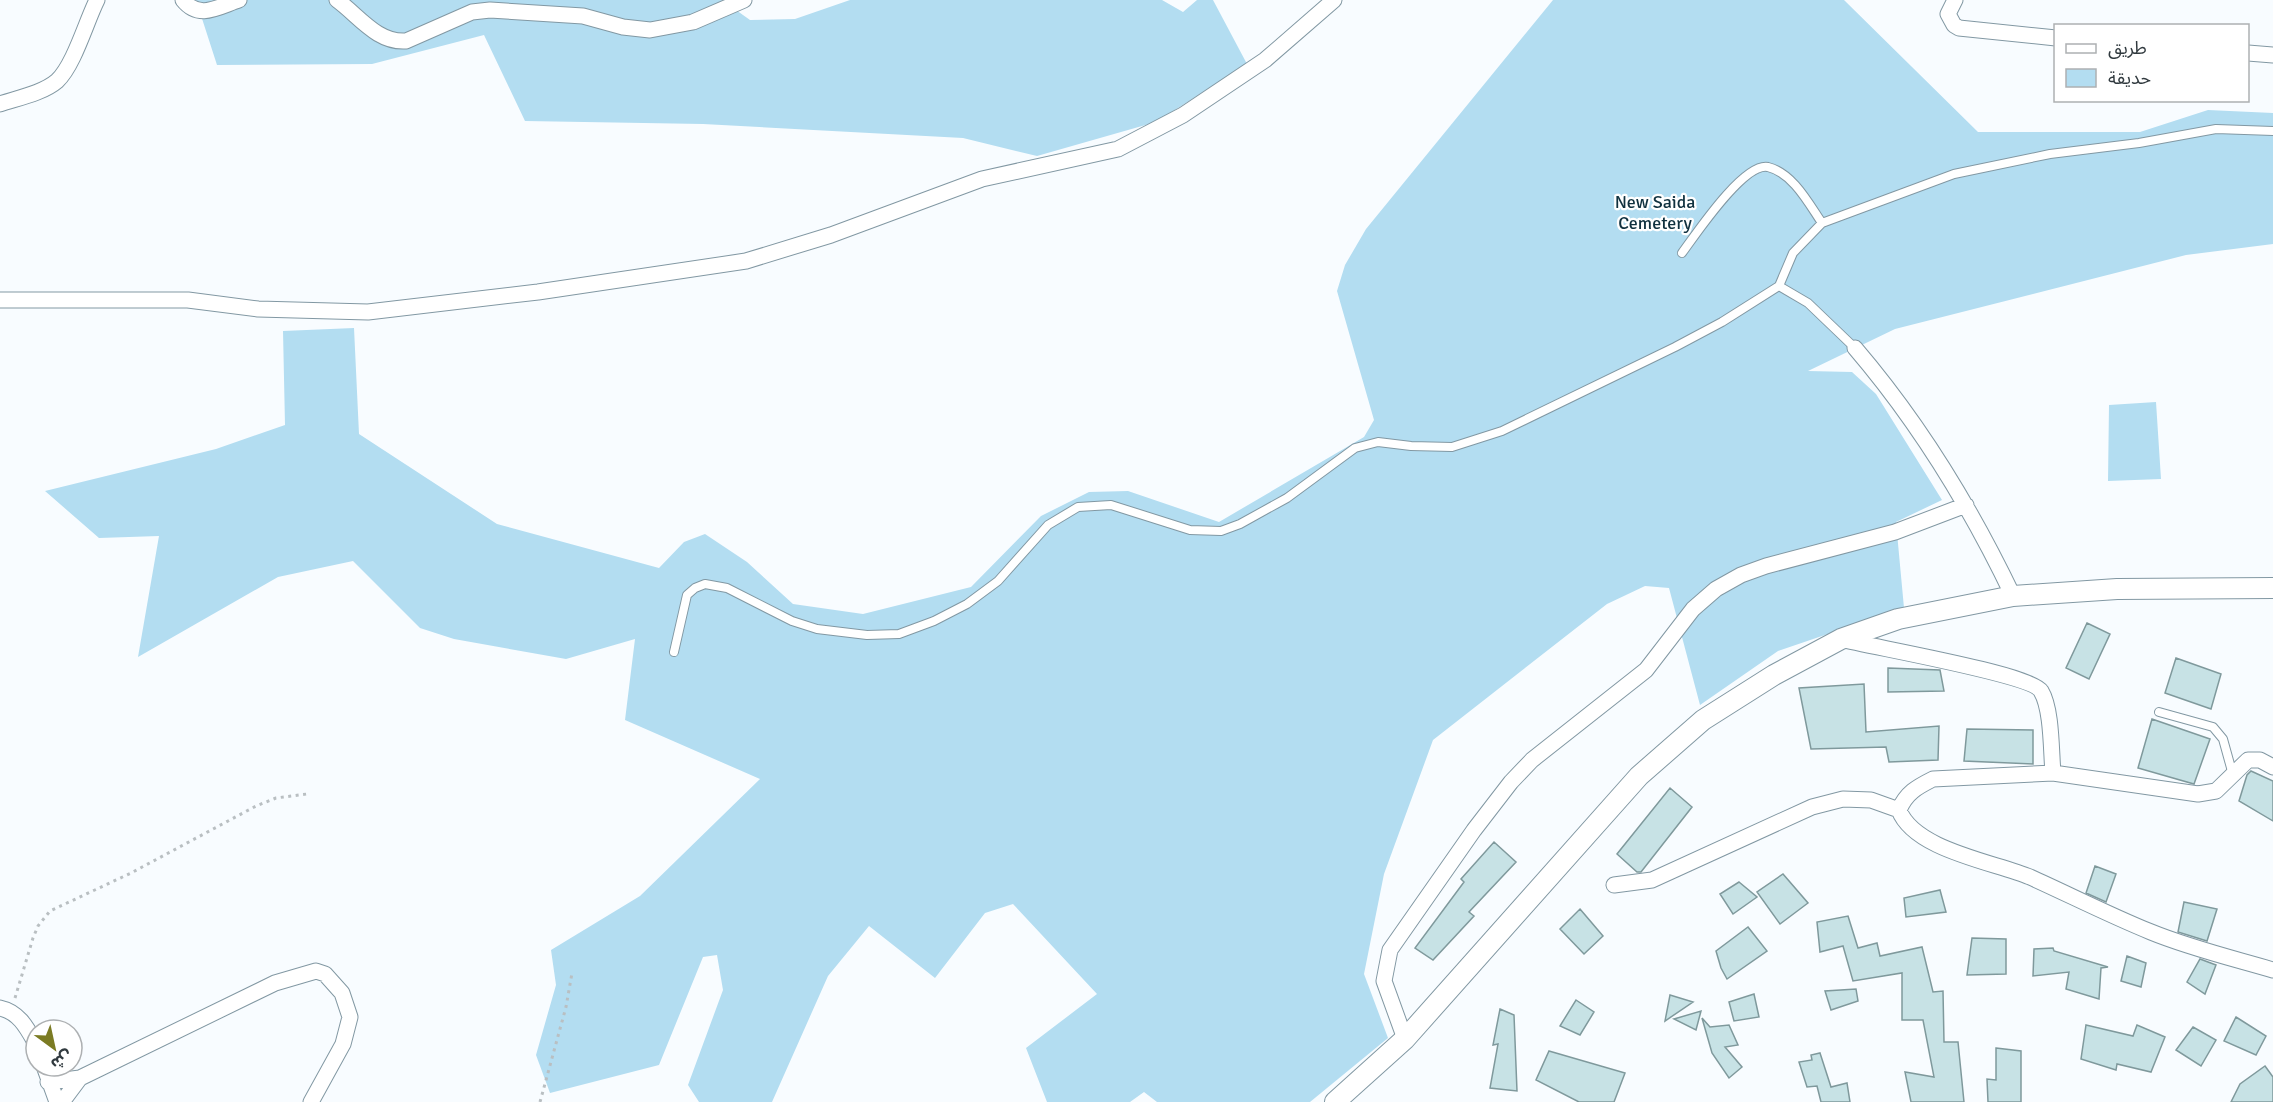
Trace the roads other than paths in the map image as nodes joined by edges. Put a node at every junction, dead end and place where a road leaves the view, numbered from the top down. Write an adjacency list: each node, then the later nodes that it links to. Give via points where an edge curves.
1 (97, 0): 11 (street, via 57,81)
2 (183, 0): 3 (street, via 200,12)
3 (239, 0)
4 (337, 0): 5 (street, via 379,35 397,41 472,12 582,16 650,30 693,22)
5 (744, 0)
6 (1334, 0): 16 (street, via 1265,60 1183,114 1118,149 982,179 831,235 746,261 368,312 258,309 188,300)
7 (1955, 0): 8 (street, via 1948,14 1959,28)
8 (2054, 38)
9 (2249, 53): 10 (street)
10 (2273, 55)
11 (0, 104)
12 (2273, 130): 13 (lane, via 2216,129 2050,154 1954,174)
13 (1822, 223): 14 (lane, via 1780,172 1756,168 1716,206); 15 (lane, via 1793,253)
14 (1682, 252)
15 (1779, 286): 17 (lane, via 1808,303); 22 (lane, via 1675,347 1502,430 1452,447 1378,442 1355,448 1287,498 1221,531 1190,530 1111,505 1078,507 1048,525 998,581 975,598 934,621 899,634 867,636 817,629 792,621 727,588 705,584 687,595)
16 (0, 300)
17 (1856, 348): 18 (street, via 1905,408)
18 (1966, 505): 20 (street); 32 (street, via 1902,530 1766,566 1716,589 1693,609 1647,670 1532,760 1480,822 1390,950 1384,981)
19 (2273, 588): 20 (street, via 2117,589)
20 (2013, 596): 21 (street, via 1898,619)
21 (1841, 639): 25 (street, via 2032,683 2045,701); 32 (street, via 1703,720 1639,776)
22 (674, 652)
23 (2159, 712): 26 (lane, via 2213,727 2223,739)
24 (2273, 766): 26 (street, via 2248,760)
25 (2053, 773): 26 (street, via 2198,794 2216,791); 27 (street, via 1934,779 1917,786 1903,799)
26 (2233, 775)
27 (1899, 810): 28 (street, via 1871,800 1843,799 1812,807 1652,880); 29 (street, via 1903,820 1921,835 1975,860 2028,876 2153,933)
28 (1614, 885)
29 (2273, 970)
30 (4, 1010): 31 (street)
31 (24, 1024)
32 (1405, 1039): 40 (street)
33 (84, 1076): 39 (street, via 274,983 316,971 325,974 342,993 350,1017 343,1044)
34 (47, 1078): 36 (street)
35 (80, 1078): 36 (street); 38 (street)
36 (48, 1082): 37 (street)
37 (57, 1102)
38 (62, 1102)
39 (311, 1102)
40 (1335, 1102)

